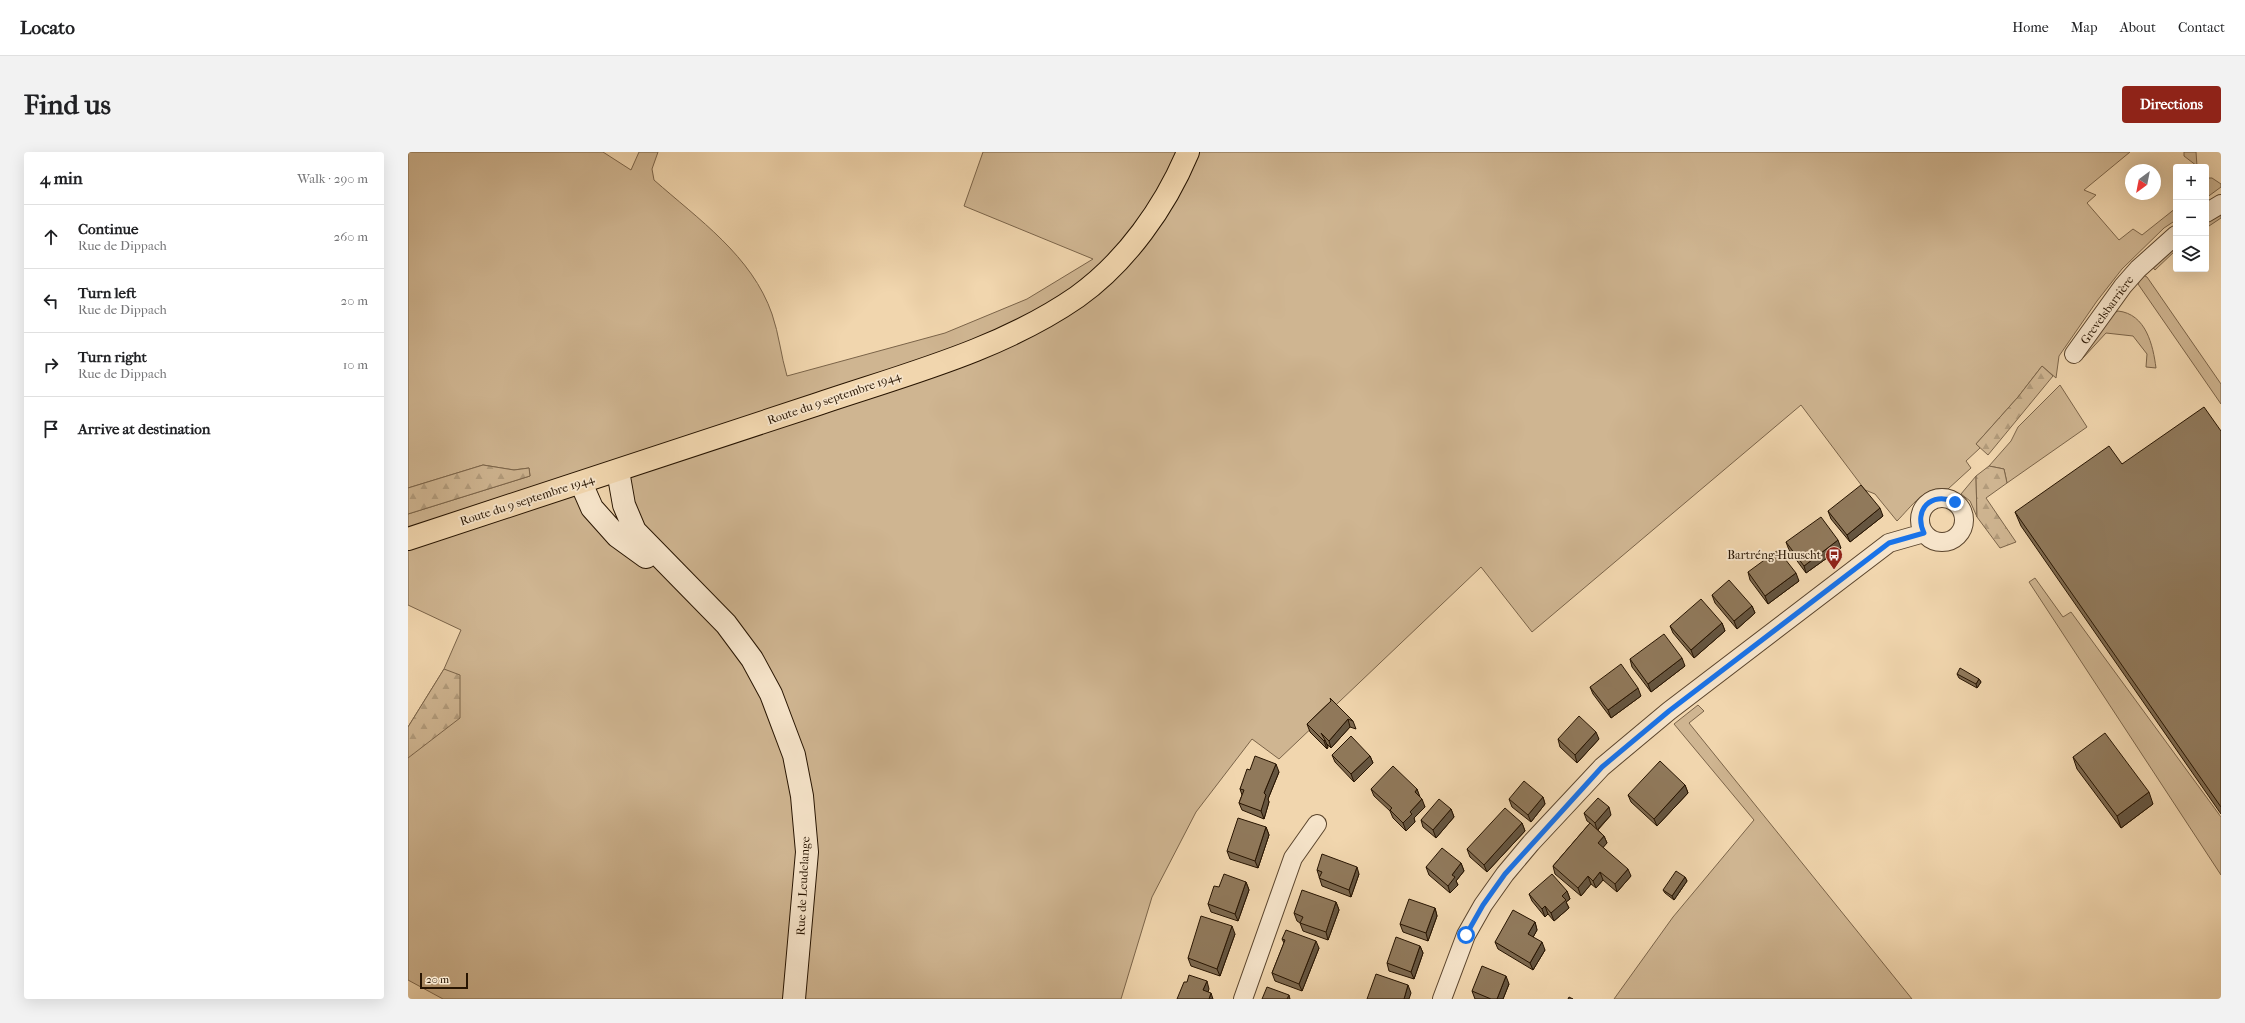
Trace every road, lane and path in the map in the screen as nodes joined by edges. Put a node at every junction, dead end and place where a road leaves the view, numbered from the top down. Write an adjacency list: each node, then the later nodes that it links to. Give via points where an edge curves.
1 (1188, 152): 6 (main road, Route du 9 septembre 1944, via 1176,181 1152,220 1117,261 1078,296 1026,327 956,358)
2 (2221, 204): 3 (street)
3 (2209, 211)
4 (2175, 236): 5 (street, Grevelsbarrière, via 2123,286)
5 (2074, 354)
6 (618, 471): 7 (main road, Route du 9 septembre 1944); 10 (street, Rue de Leudelange, via 624,505 634,531)
7 (581, 483): 9 (main road, Route du 9 septembre 1944); 10 (street, Rue de Leudelange, via 592,508 618,536)
8 (1924, 533): 14 (street, via 1889,543 1669,711 1602,767 1531,843 1483,905 1466,935)
9 (408, 539)
10 (693, 589): 12 (street, Rue de Leudelange, via 726,624 752,659 771,694 794,754 802,796 807,852)
11 (1317, 824): 13 (street, via 1293,858)
12 (794, 999)
13 (1243, 999)
14 (1442, 999)

